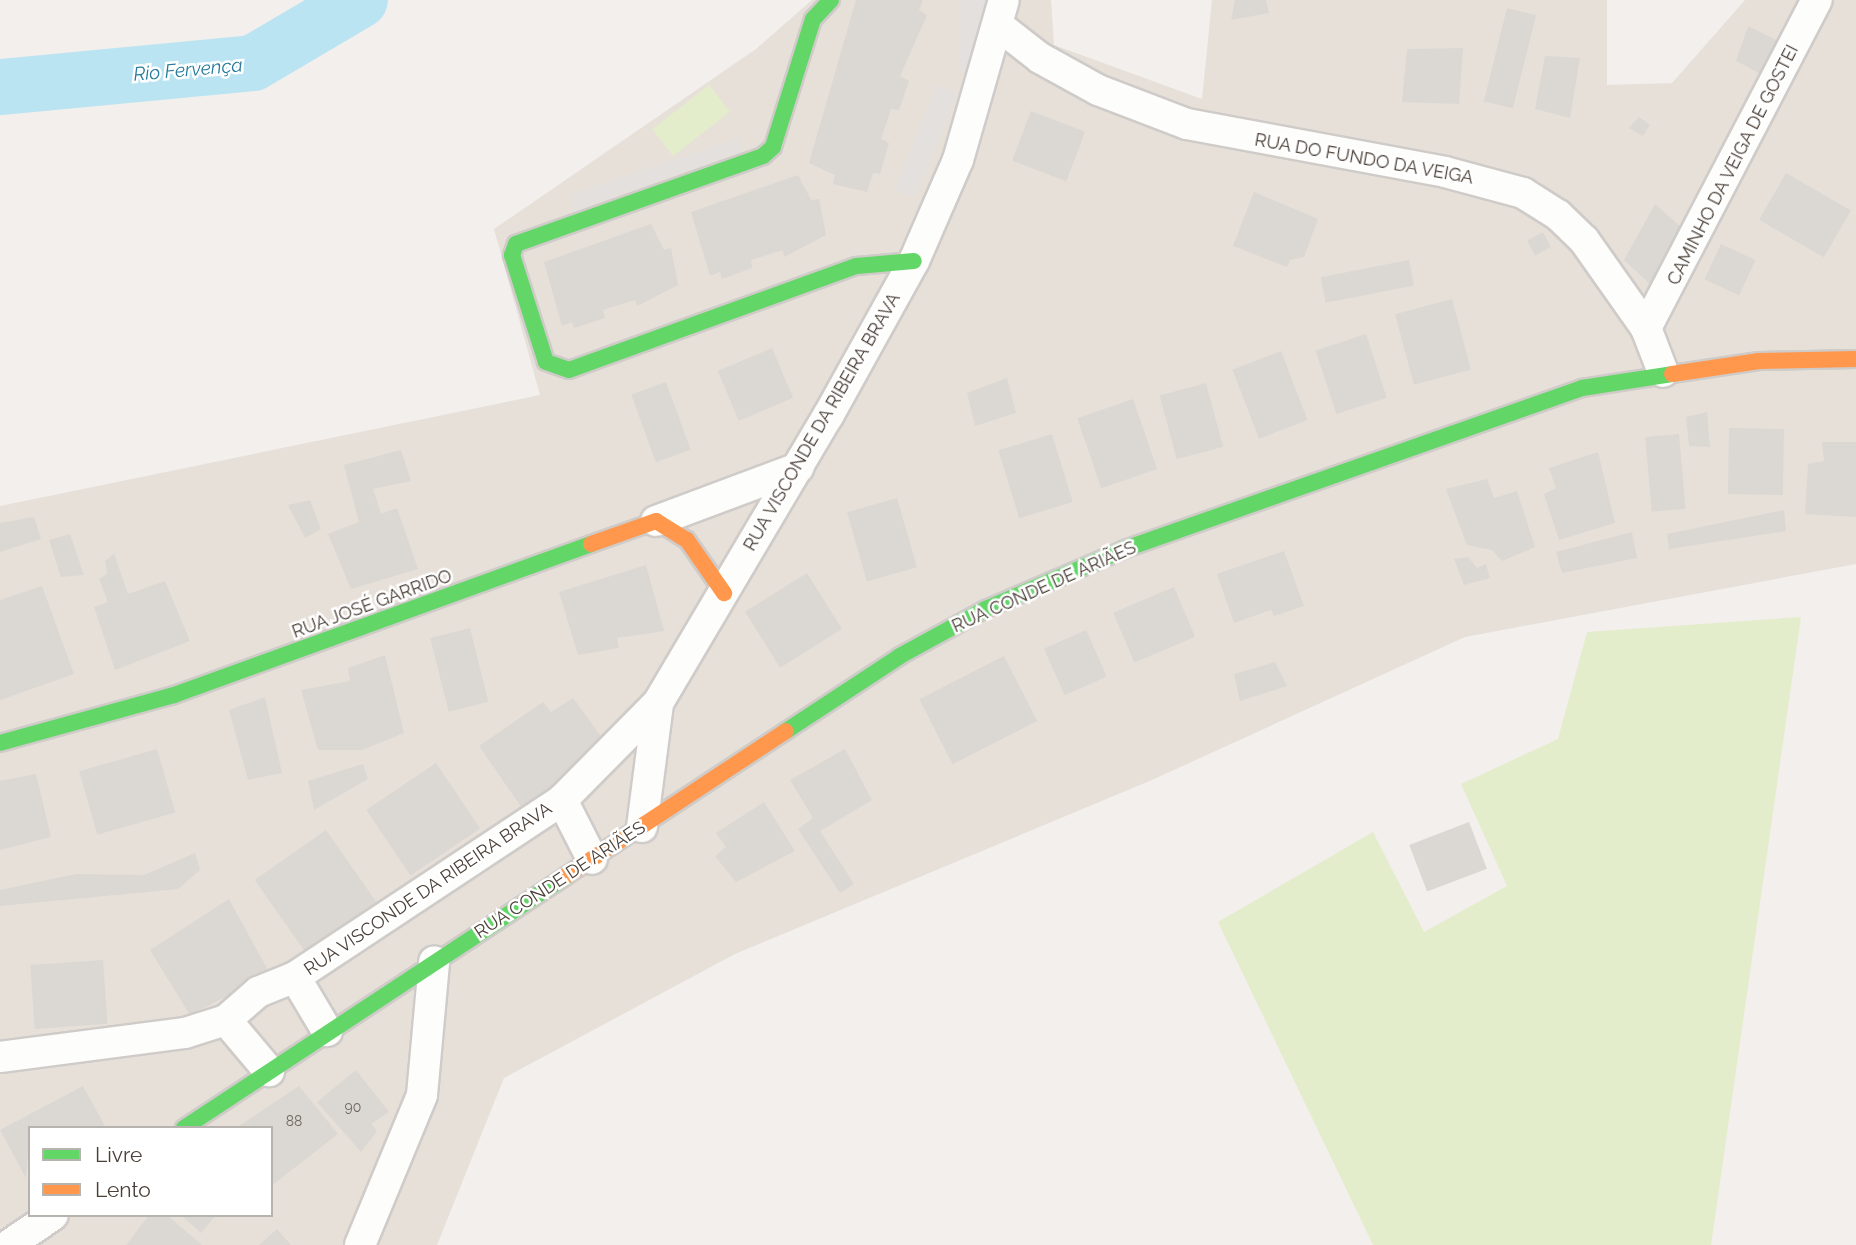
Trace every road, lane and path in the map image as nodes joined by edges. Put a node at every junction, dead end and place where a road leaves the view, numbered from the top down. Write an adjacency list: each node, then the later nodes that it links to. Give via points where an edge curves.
1 (831, 0): 4 (street, via 813,19 773,147 763,156 516,244 513,255 546,362 569,370 857,266)
2 (1817, 0): 5 (street, CAMINHO DA VEIGA DE GOSTEI)
3 (1001, 13): 4 (street, RUA VISCONDE DA RIBEIRA BRAVA, via 958,160); 5 (street, RUA DO FUNDO DA VEIGA, via 1040,58 1098,90 1187,124 1445,172 1523,193 1558,215 1584,240)
4 (914, 261): 8 (street, RUA VISCONDE DA RIBEIRA BRAVA)
5 (1646, 328): 7 (street, RUA DO FUNDO DA VEIGA)
6 (1856, 359): 7 (street, RUA CONDE DE ARIÃES)
7 (1663, 372): 14 (street, RUA CONDE DE ARIÃES, via 1582,388 1487,418 1125,549 986,609 900,656)
8 (798, 468): 9 (street); 10 (street, RUA VISCONDE DA RIBEIRA BRAVA)
9 (656, 521): 10 (street, via 687,540); 12 (street, RUA JOSÉ GARRIDO, via 174,695)
10 (724, 593): 11 (street, RUA VISCONDE DA RIBEIRA BRAVA)
11 (658, 703): 13 (street, RUA VISCONDE DA RIBEIRA BRAVA); 14 (street)
12 (0, 743)
13 (562, 800): 15 (street, RUA VISCONDE DA RIBEIRA BRAVA); 17 (street, RUA VISCONDE DA RIBEIRA BRAVA)
14 (642, 827): 15 (street, RUA CONDE DE ARIÃES)
15 (592, 859): 16 (street, RUA CONDE DE ARIÃES)
16 (434, 962): 19 (street, RUA CONDE DE ARIÃES); 25 (street, via 422,1095)
17 (295, 977): 18 (street, RUA VISCONDE DA RIBEIRA BRAVA, via 258,992); 19 (street, RUA VISCONDE DA RIBEIRA BRAVA)
18 (226, 1020): 20 (street, RUA VISCONDE DA RIBEIRA BRAVA, via 185,1033); 21 (street)
19 (327, 1031): 21 (street, RUA CONDE DE ARIÃES)
20 (0, 1057)
21 (269, 1071): 22 (street, RUA CONDE DE ARIÃES)
22 (187, 1126)
23 (50, 1217): 24 (street)
24 (9, 1245)
25 (360, 1245)

